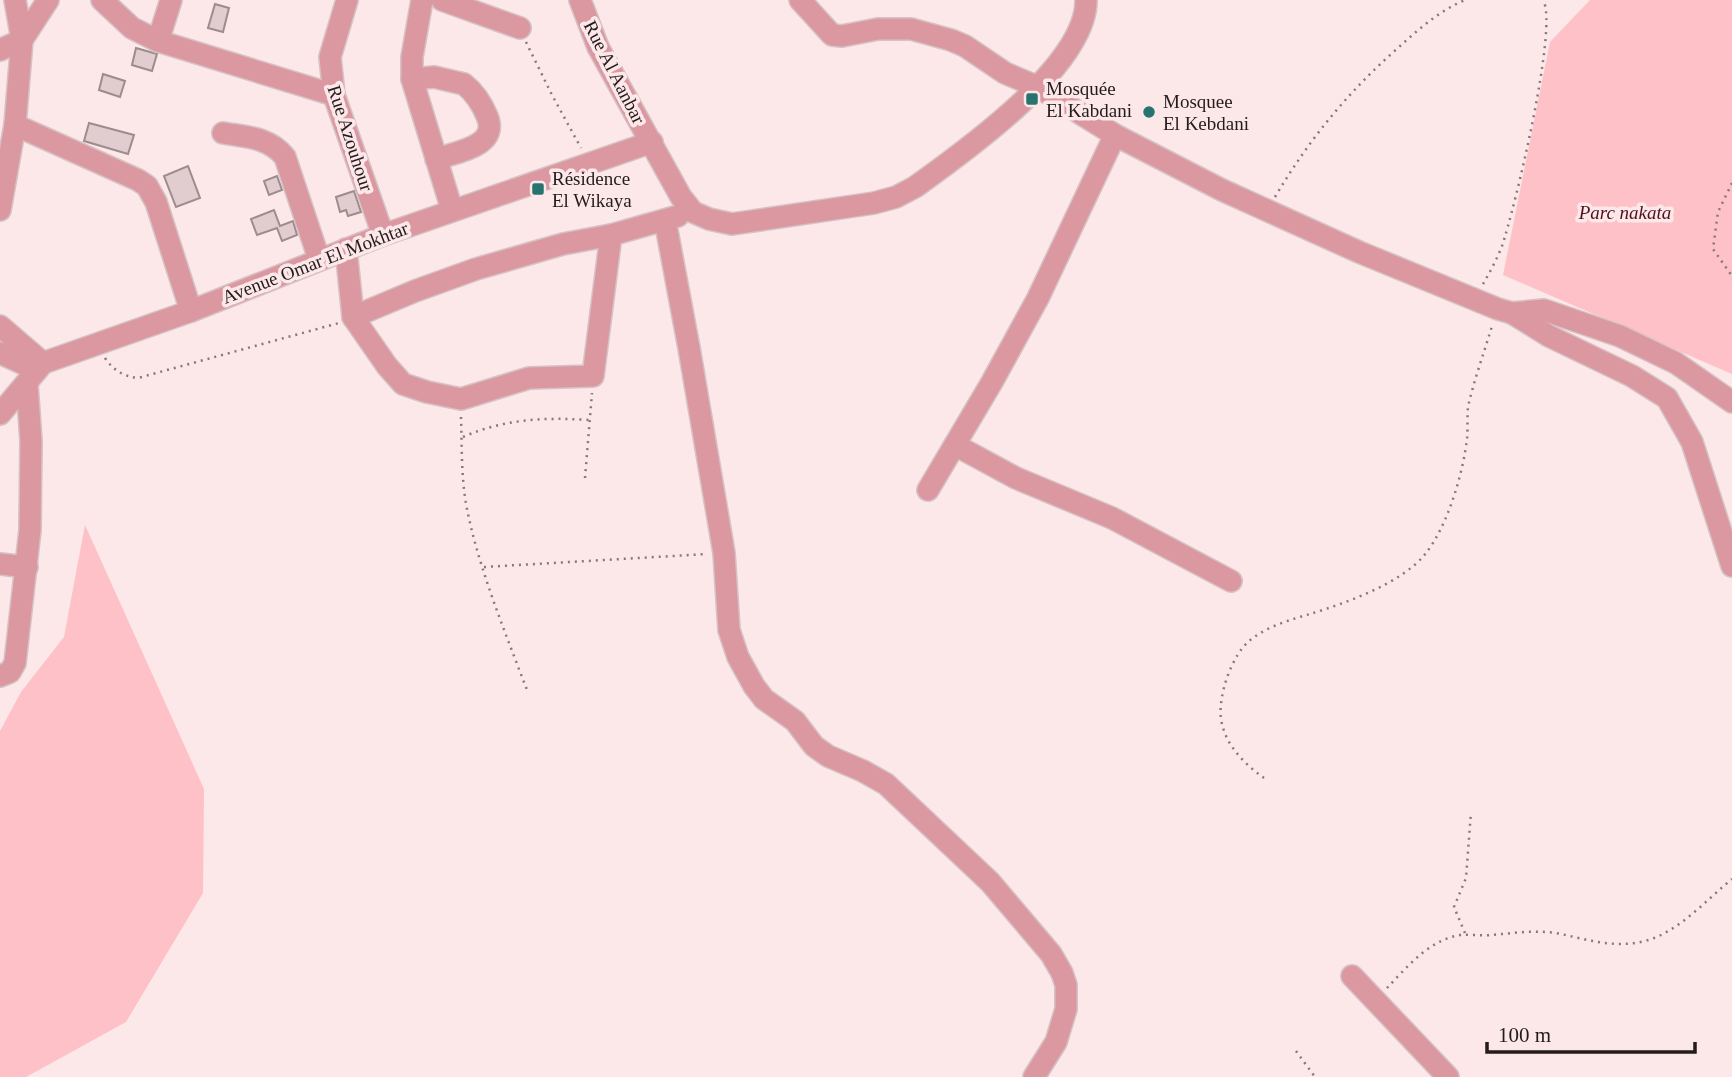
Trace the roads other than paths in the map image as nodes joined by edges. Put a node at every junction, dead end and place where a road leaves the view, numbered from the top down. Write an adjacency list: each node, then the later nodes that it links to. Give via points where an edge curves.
1 (15, 0): 12 (street)
2 (48, 0): 12 (street)
3 (102, 0): 13 (street, via 132,28)
4 (171, 0): 13 (street)
5 (347, 0): 17 (street, Rue Azouhour, via 330,57)
6 (422, 0): 15 (street)
7 (442, 0): 11 (street)
8 (580, 0): 21 (street, Rue Al Aanbar, via 598,47)
9 (800, 0): 16 (street, via 832,35 911,29 965,47 1005,74)
10 (1086, 0): 16 (street, via 1079,29)
11 (520, 28)
12 (22, 40): 14 (street); 18 (street)
13 (158, 41): 17 (street)
14 (0, 50)
15 (412, 79): 22 (street); 22 (street, via 464,84 490,124 482,143)
16 (1038, 87): 20 (street); 25 (street, via 931,175 895,197 740,223)
17 (334, 95): 28 (street, Rue Azouhour)
18 (15, 125): 23 (street); 31 (street, via 147,186)
19 (223, 133): 30 (street, via 265,141 285,157)
20 (1115, 135): 32 (street, via 1266,211); 39 (street, via 1038,298)
21 (652, 142): 24 (street, Avenue Omar El Mokhtar); 25 (street, Rue Al Aanbar)
22 (436, 159): 24 (street)
23 (0, 210)
24 (452, 210): 28 (street, Avenue Omar El Mokhtar)
25 (693, 212): 26 (street)
26 (665, 220): 27 (street); 47 (street, via 724,553 731,637 764,699 794,721 828,756 886,784 990,882 1058,964 1066,985 1066,1009 1056,1042)
27 (611, 234): 33 (street, via 476,269); 33 (street, via 593,376 529,378 461,400 427,392 403,384)
28 (383, 235): 29 (street, Avenue Omar El Mokhtar)
29 (346, 249): 30 (street, Avenue Omar El Mokhtar); 33 (street)
30 (319, 259): 31 (street, Avenue Omar El Mokhtar)
31 (191, 311): 36 (street, Avenue Omar El Mokhtar, via 95,344)
32 (1505, 311): 37 (street, via 1544,310 1620,335 1676,363); 42 (street, via 1667,398 1692,442)
33 (353, 317)
34 (0, 326): 36 (street)
35 (0, 353): 36 (street)
36 (35, 372): 38 (street, Avenue Omar El Mokhtar); 43 (street)
37 (1732, 402)
38 (0, 414)
39 (955, 445): 40 (street); 44 (street, via 1016,478 1122,523)
40 (928, 490)
41 (0, 564): 43 (street)
42 (1732, 566)
43 (27, 567): 45 (street, via 15,663)
44 (1231, 581)
45 (0, 676)
46 (1352, 976): 48 (street)
47 (1034, 1077)
48 (1448, 1077)

